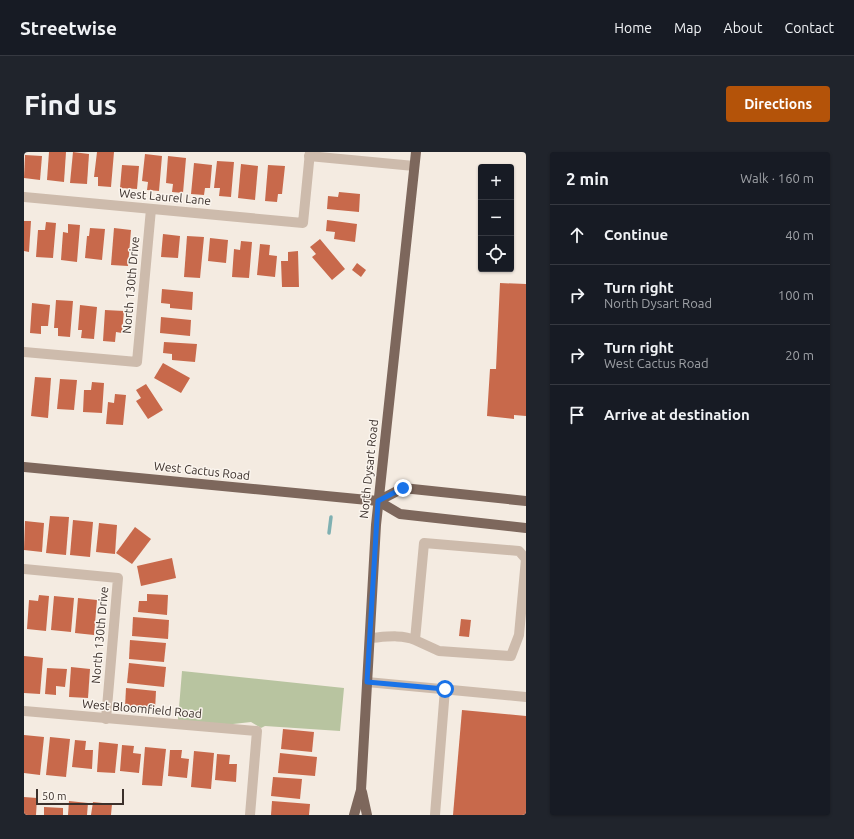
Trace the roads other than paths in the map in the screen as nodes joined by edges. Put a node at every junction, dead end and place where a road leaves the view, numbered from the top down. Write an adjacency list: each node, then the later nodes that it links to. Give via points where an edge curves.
1 (416, 152): 3 (main road, North Dysart Road)
2 (309, 154): 3 (street); 5 (street, West Laurel Lane, via 303,223)
3 (414, 166): 8 (main road, North Dysart Road)
4 (24, 197): 5 (street, West Laurel Lane)
5 (150, 209): 6 (street, North 130th Drive, via 137,362)
6 (24, 352)
7 (24, 467): 8 (main road, West Cactus Road)
8 (378, 501): 9 (main road, via 403,488); 10 (main road, West Cactus Road, via 400,514); 12 (main road, North Dysart Road)
9 (526, 501)
10 (526, 528)
11 (24, 569): 18 (street, North 130th Drive, via 118,578)
12 (370, 638): 13 (street, via 390,636); 14 (main road, North Dysart Road)
13 (415, 640): 13 (street, via 424,543 519,552 526,559 519,635 511,656 439,651)
14 (367, 682): 15 (street); 19 (main road, North Dysart Road)
15 (445, 689): 16 (street); 23 (street)
16 (526, 697)
17 (24, 711): 18 (street, West Bloomfield Road)
18 (106, 718): 20 (street, West Bloomfield Road, via 257,731)
19 (361, 790): 21 (main road, North Dysart Road); 22 (main road, North Dysart Road)
20 (250, 815)
21 (354, 815)
22 (367, 815)
23 (435, 815)

